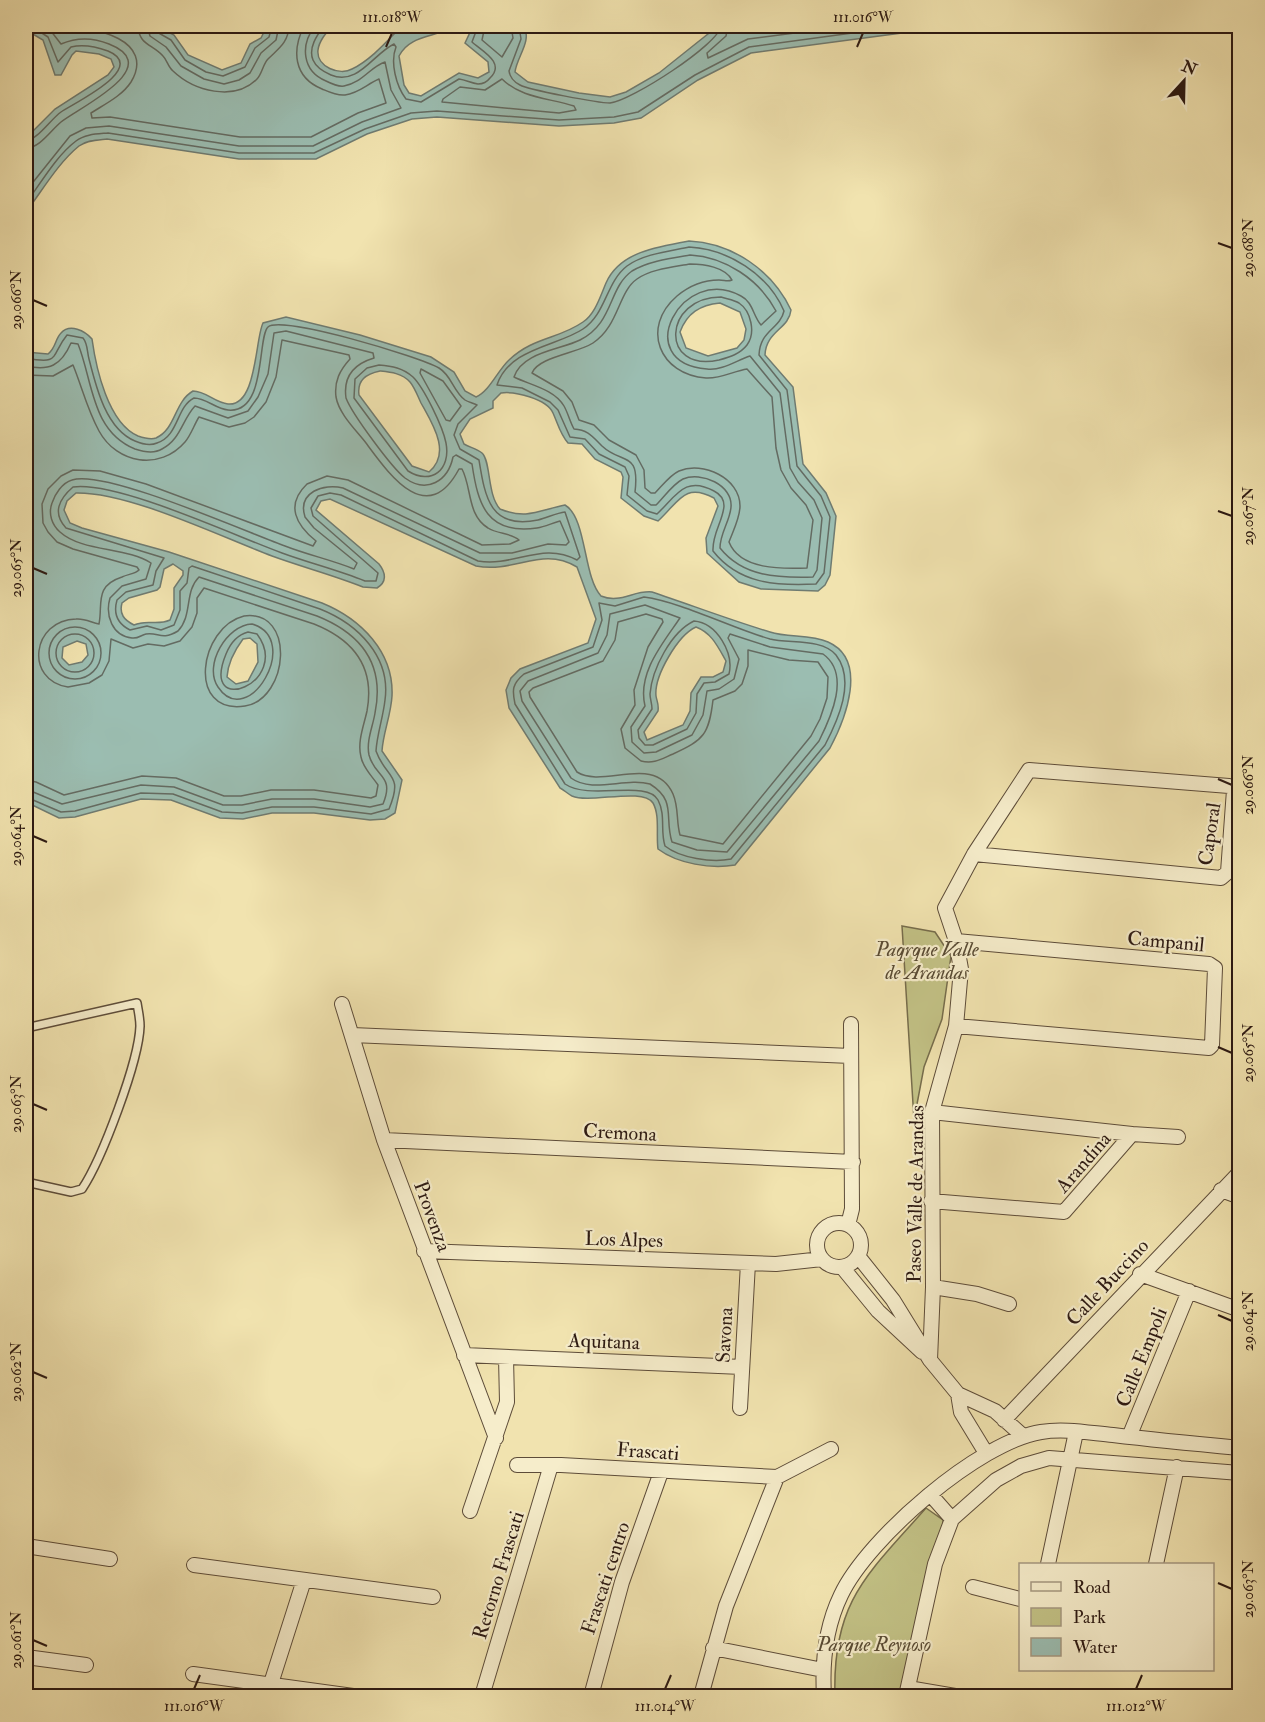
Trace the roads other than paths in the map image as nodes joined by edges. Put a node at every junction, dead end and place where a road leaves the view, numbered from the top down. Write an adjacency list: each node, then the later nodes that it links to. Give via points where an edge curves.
1 (1029, 770): 2 (street, Paseo Valle de Arandas); 2 (street, Caporal, via 1232,787 1228,872 1221,878)
2 (974, 854): 3 (street, Paseo Valle de Arandas, via 945,908)
3 (956, 941): 6 (street, Paseo Valle de Arandas, via 961,969); 6 (street, Campanil, via 1209,964 1215,968 1212,1045 1206,1049)
4 (342, 1004): 8 (street, Provenza)
5 (851, 1023): 9 (street)
6 (956, 1026): 10 (street, Paseo Valle de Arandas)
7 (26, 1028): 16 (lane, via 136,1003 140,1016 139,1036 119,1105 82,1189 71,1192)
8 (352, 1035): 9 (street); 13 (street, Provenza)
9 (851, 1056): 14 (street)
10 (932, 1113): 11 (street, Arandina); 19 (street, Paseo Valle de Arandas)
11 (1132, 1134): 12 (street); 19 (street, Arandina, via 1064,1212)
12 (1178, 1137)
13 (384, 1140): 14 (street, Cremona); 21 (street, Provenza)
14 (853, 1162): 20 (street)
15 (1239, 1172): 17 (street, Calle Buccino)
16 (26, 1182)
17 (1221, 1190): 18 (street); 26 (street, Calle Buccino)
18 (1239, 1197)
19 (932, 1201): 27 (street, Paseo Valle de Arandas)
20 (848, 1225): 22 (street, via 860,1238); 23 (street, via 831,1224 819,1235 816,1244)
21 (424, 1251): 24 (street, Los Alpes); 31 (street, Provenza)
22 (858, 1256): 25 (street); 33 (street, via 893,1300)
23 (822, 1259): 24 (street, Los Alpes); 25 (street, via 831,1266)
24 (748, 1263): 34 (street, Savona)
25 (842, 1267): 33 (street, via 878,1311)
26 (1140, 1274): 28 (street); 37 (street, Calle Buccino)
27 (933, 1287): 29 (street); 33 (street, Paseo Valle de Arandas)
28 (1189, 1291): 30 (street); 40 (street, Calle Empoli)
29 (1009, 1304)
30 (1239, 1310)
31 (464, 1355): 32 (street, Aquitana); 41 (street, Provenza)
32 (506, 1357): 34 (street, Aquitana); 41 (street, via 507,1402)
33 (930, 1359): 35 (street)
34 (742, 1367): 36 (street, Savona)
35 (958, 1394): 37 (street, via 981,1403); 44 (street, via 961,1412)
36 (740, 1408)
37 (1004, 1420): 39 (street)
38 (1076, 1431): 39 (street, via 1043,1431); 40 (street); 45 (street)
39 (1023, 1436): 44 (street)
40 (1129, 1437): 42 (street)
41 (496, 1438): 53 (street)
42 (1239, 1447)
43 (831, 1449): 51 (street, Frascati)
44 (986, 1453): 52 (street)
45 (1070, 1458): 48 (street); 54 (street, via 1049,1458 1021,1466 982,1491); 57 (street)
46 (517, 1465): 47 (street, Frascati)
47 (551, 1465): 49 (street, Frascati); 72 (street, Retorno Frascati)
48 (1177, 1467): 50 (street); 58 (street)
49 (661, 1472): 51 (street, Frascati); 73 (street, Frascati centro, via 622,1582)
50 (1239, 1473)
51 (777, 1477): 64 (street)
52 (930, 1494): 54 (street); 67 (street, via 852,1575 831,1622)
53 (470, 1511)
54 (952, 1520): 70 (street, via 935,1564)
55 (26, 1546): 56 (street)
56 (110, 1559)
57 (1048, 1563)
58 (1156, 1563)
59 (194, 1565): 60 (street)
60 (303, 1580): 62 (street); 69 (street)
61 (973, 1587): 63 (street)
62 (433, 1597)
63 (1019, 1599)
64 (713, 1648): 67 (street); 74 (street)
65 (26, 1656): 66 (street)
66 (86, 1665)
67 (823, 1670): 75 (street)
68 (193, 1674): 69 (street)
69 (269, 1691): 71 (street)
70 (907, 1692): 76 (street)
71 (353, 1696)
72 (482, 1696)
73 (591, 1696)
74 (701, 1696)
75 (824, 1696)
76 (955, 1696)

